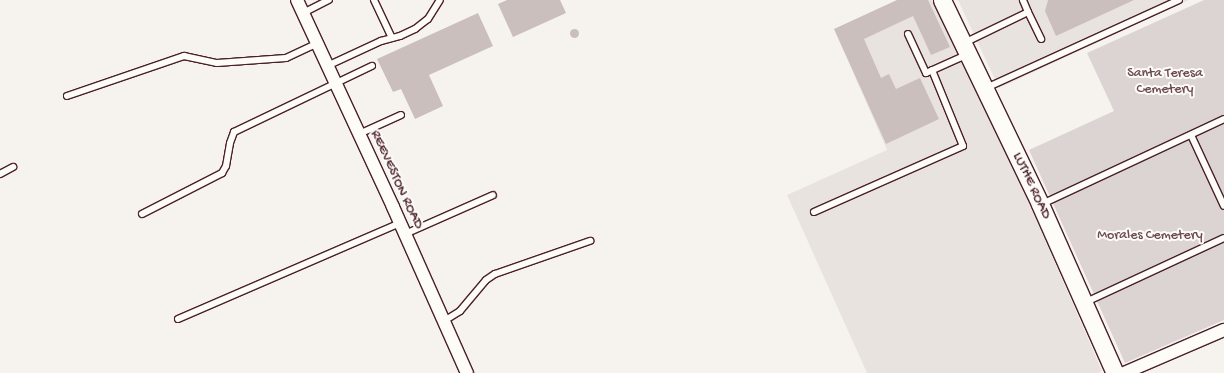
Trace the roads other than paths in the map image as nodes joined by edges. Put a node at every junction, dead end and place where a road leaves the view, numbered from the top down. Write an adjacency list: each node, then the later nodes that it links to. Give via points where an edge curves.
1 (297, 0): 9 (street, REEVESTON ROAD)
2 (328, 0): 9 (lane)
3 (374, 0): 11 (lane)
4 (440, 0): 11 (lane, via 428,19 415,30)
5 (942, 0): 14 (street, LUTHE ROAD)
6 (1023, 0): 8 (lane)
7 (1178, 0): 19 (lane)
8 (1028, 12): 12 (lane); 14 (lane)
9 (302, 13): 13 (street, REEVESTON ROAD)
10 (908, 34): 17 (lane, via 926,73)
11 (392, 38): 15 (lane)
12 (1041, 39)
13 (316, 44): 15 (street, REEVESTON ROAD); 20 (lane, via 286,58 218,62 184,56)
14 (965, 49): 17 (lane); 19 (street, LUTHE ROAD)
15 (326, 66): 18 (street, REEVESTON ROAD)
16 (372, 66): 18 (lane)
17 (932, 70): 30 (lane, via 963,146)
18 (334, 83): 23 (street, REEVESTON ROAD); 31 (lane, via 234,132 222,173)
19 (984, 89): 28 (street, LUTHE ROAD)
20 (67, 96)
21 (401, 115): 23 (lane)
22 (1224, 119): 24 (lane)
23 (359, 134): 32 (street, REEVESTON ROAD)
24 (1191, 135): 28 (lane); 29 (lane)
25 (13, 167): 26 (lane)
26 (0, 174)
27 (493, 194): 32 (lane)
28 (1040, 204): 35 (street, LUTHE ROAD)
29 (1224, 206)
30 (814, 212)
31 (142, 214)
32 (403, 228): 36 (lane); 37 (street, REEVESTON ROAD)
33 (1224, 238): 35 (lane)
34 (590, 241): 37 (lane, via 495,274 486,280 460,310)
35 (1084, 303): 40 (street, LUTHE ROAD)
36 (178, 319)
37 (444, 321): 39 (street, REEVESTON ROAD)
38 (1224, 330): 41 (street)
39 (467, 373)
40 (1115, 373)
41 (1124, 373)

